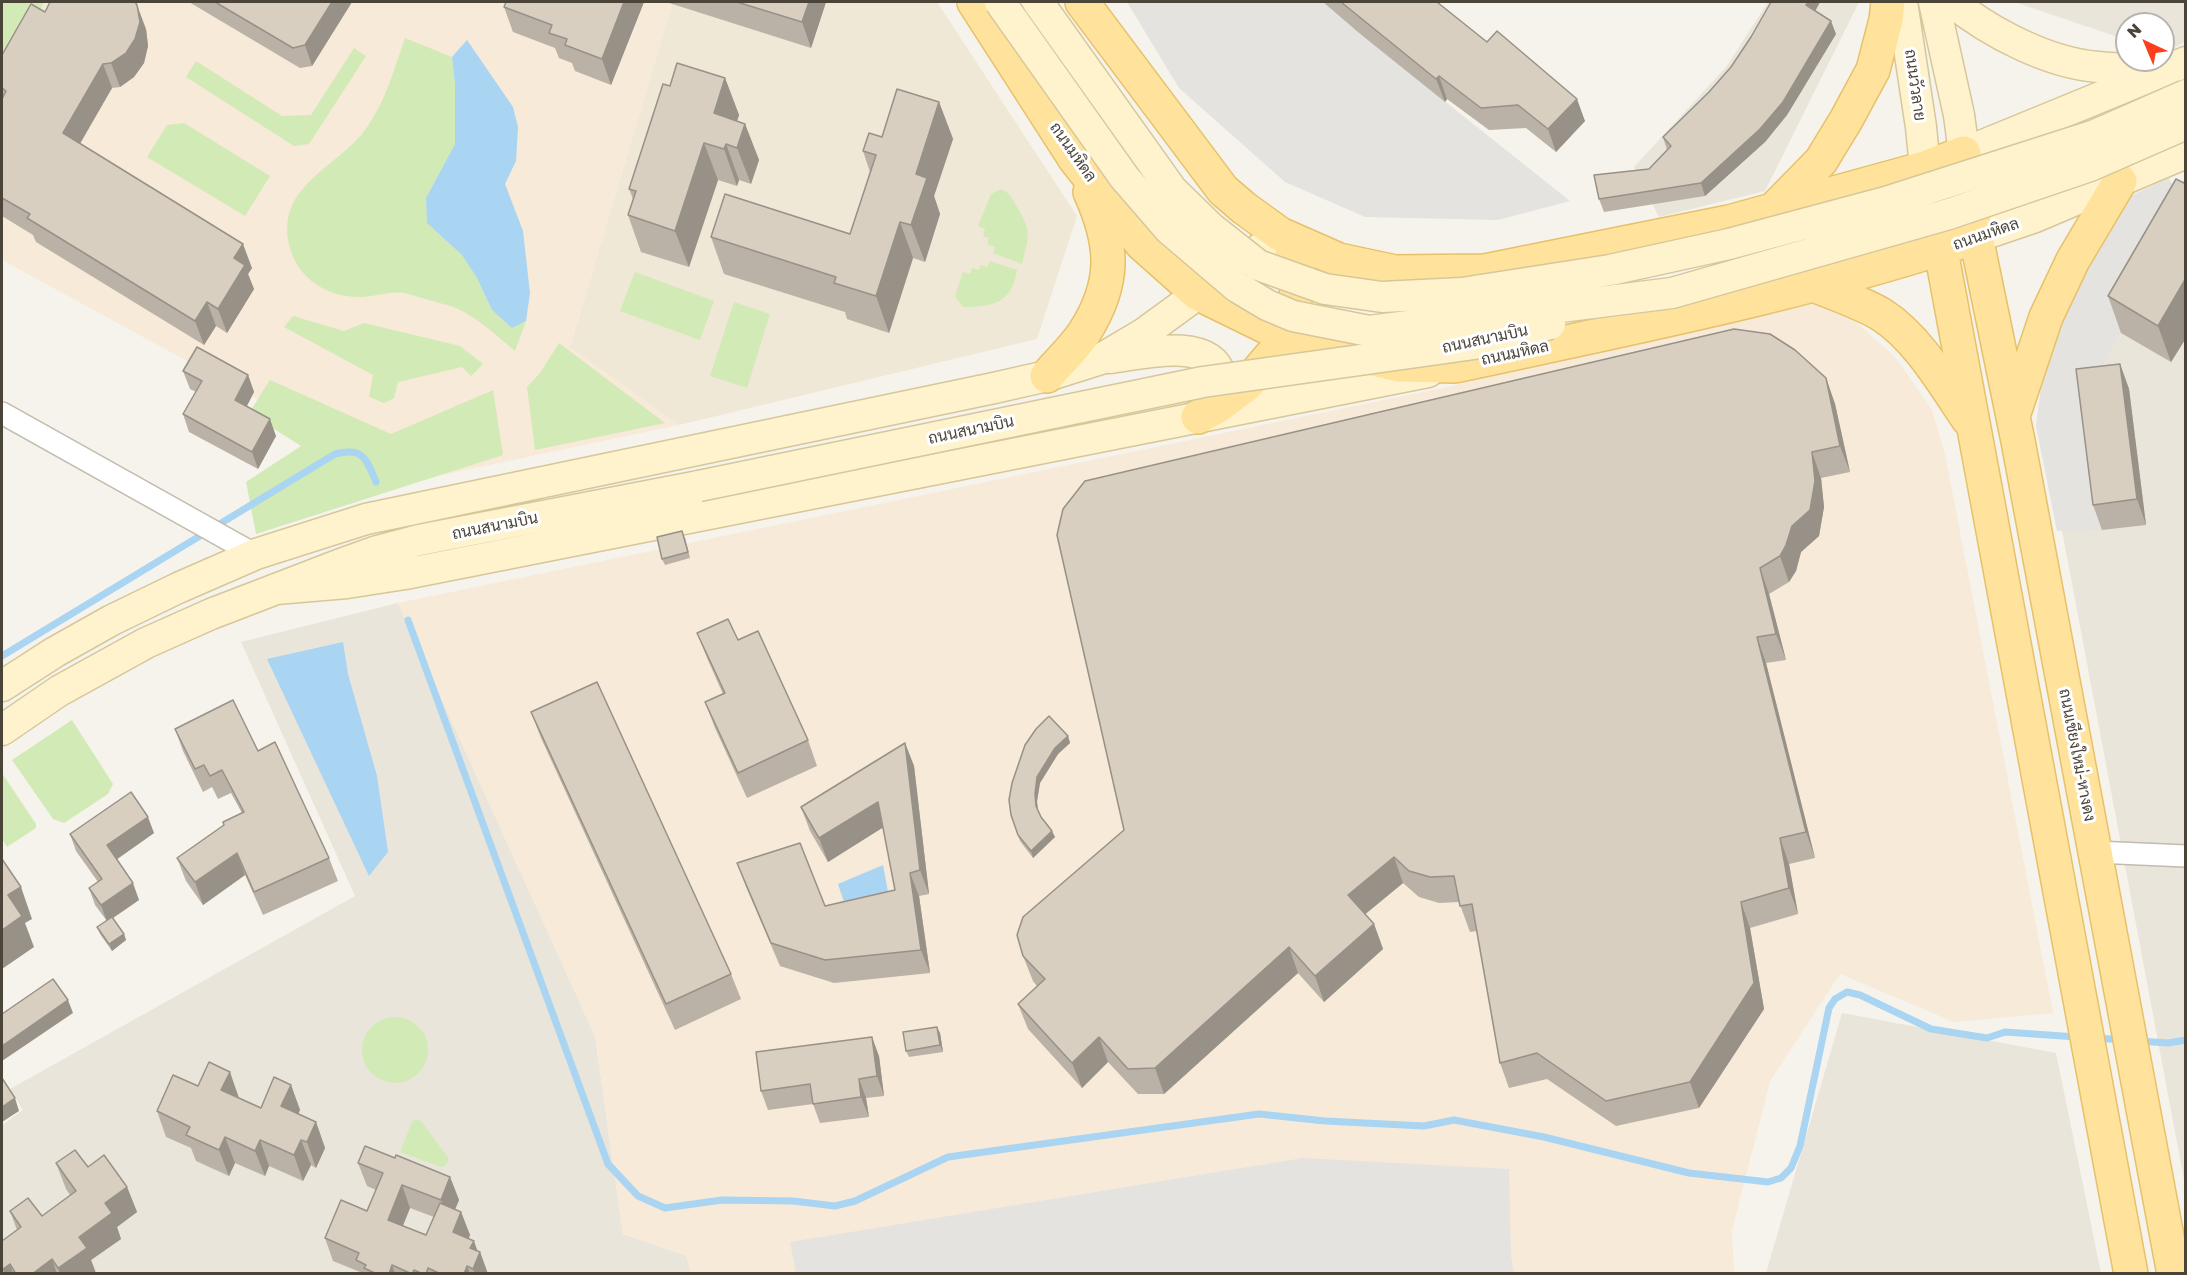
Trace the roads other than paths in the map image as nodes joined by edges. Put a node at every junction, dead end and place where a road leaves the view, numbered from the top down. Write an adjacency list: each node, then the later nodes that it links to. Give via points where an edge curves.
1 (974, 2): 11 (main road, ถนนมหิดล)
2 (1000, 2): 25 (main road, ถนนมหิดล, bridge, via 1146,205 1191,249 1237,287 1267,305 1293,316 1369,331)
3 (1038, 2): 12 (main road, bridge, via 1172,190 1211,228 1258,265 1325,289 1382,297 1462,292 1610,270 1729,244 1886,202 2094,135)
4 (1082, 2): 9 (main road)
5 (1888, 2): 19 (main road, via 1873,70 1846,120 1821,161)
6 (1902, 2): 17 (main road, ถนนวัวลาย)
7 (1934, 2): 14 (main road, ถนนวัวลาย)
8 (1952, 2): 10 (main road, via 1974,19 2060,60 2097,67)
9 (1113, 44): 11 (main road, via 1111,70 1095,90 1055,103); 20 (main road, via 1223,190)
10 (2177, 66): 14 (main road)
11 (1035, 95): 16 (main road, ถนนมหิดล)
12 (2186, 95)
13 (2186, 124): 25 (main road, ถนนมหิดล, bridge, via 2090,166 1949,214)
14 (1964, 153): 17 (main road); 21 (main road, ถนนเชียงใหม่-หางดง)
15 (2186, 153): 18 (main road, ถนนมหิดล)
16 (1075, 159): 24 (main road, ถนนมหิดล, via 1142,244); 29 (main road, via 1101,217 1108,277 1083,334)
17 (1925, 168): 19 (main road); 22 (main road)
18 (2120, 181): 21 (main road, ถนนมหิดล); 32 (main road, via 2073,260 2046,317)
19 (1772, 210): 20 (main road, via 1485,271 1395,272 1339,260)
20 (1284, 236): 24 (main road, ถนนสนามบิน); 26 (main road, via 1300,277)
21 (1976, 237): 22 (main road, ถนนมหิดล); 32 (main road, ถนนเชียงใหม่-หางดง)
22 (1941, 249): 23 (main road, ถนนมหิดล); 33 (main road)
23 (1814, 285): 28 (main road, ถนนมหิดล); 33 (main road, via 1882,315 1910,339)
24 (1197, 293): 26 (main road, ถนนมหิดล); 27 (main road, ถนนสนามบิน, via 1143,334)
25 (1672, 294): 35 (main road, ถนนสนามบิน, bridge, via 1474,344 1203,382 397,545)
26 (1287, 337): 28 (main road, ถนนมหิดล, via 1398,365); 30 (main road, via 1247,384)
27 (1101, 359): 29 (main road, ถนนสนามบิน); 30 (main road, via 1184,350 1200,353 1218,367 1222,379 1223,393)
28 (1455, 366): 30 (main road, ถนนสนามบิน)
29 (1047, 376): 34 (main road, ถนนสนามบิน, via 366,519)
30 (1208, 412): 35 (main road, ถนนสนามบิน, via 405,574)
31 (2, 413): 34 (street)
32 (2013, 415): 38 (main road, ถนนเชียงใหม่-หางดง)
33 (1975, 430): 41 (main road)
34 (254, 554): 36 (main road, ถนนสนามบิน, via 112,620)
35 (276, 589): 37 (main road, ถนนสนามบิน, via 137,648 59,691)
36 (2, 686)
37 (2, 730)
38 (2095, 852): 39 (street); 40 (main road, ถนนเชียงใหม่-หางดง)
39 (2186, 856)
40 (2177, 1259)
41 (2131, 1274)

